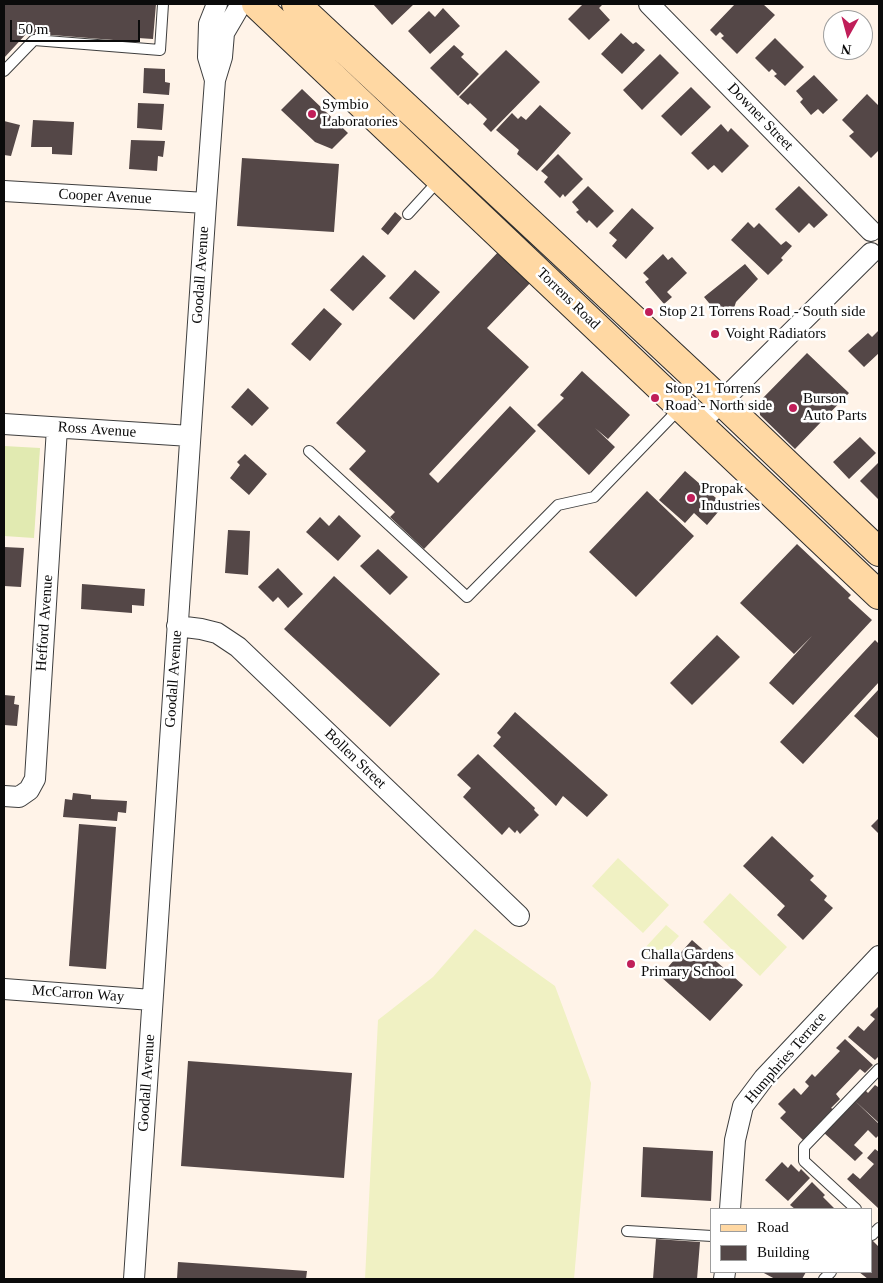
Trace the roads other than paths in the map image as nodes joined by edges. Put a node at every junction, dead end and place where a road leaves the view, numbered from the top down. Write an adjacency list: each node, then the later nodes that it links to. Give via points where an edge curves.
1 (163, 4): 7 (lane, via 160,50 34,40)
2 (217, 4): 8 (street, Goodall Avenue, via 209,24 208,58)
3 (241, 4): 8 (street, Goodall Avenue, via 224,33 222,58)
4 (256, 4): 9 (main road, Torrens Road)
5 (296, 4): 15 (main road, Torrens Road)
6 (649, 4): 13 (street, Downer Street)
7 (4, 71)
8 (215, 80): 11 (street, Goodall Avenue)
9 (441, 178): 12 (lane); 16 (main road, Torrens Road)
10 (4, 191): 11 (street, Cooper Avenue)
11 (206, 203): 19 (street, Goodall Avenue)
12 (408, 214)
13 (875, 229): 14 (street, via 866,240 867,247)
14 (875, 255): 15 (street)
15 (721, 401): 16 (street); 21 (main road, Torrens Road)
16 (690, 415): 20 (lane, via 594,497 558,505 467,597); 22 (main road, Torrens Road)
17 (4, 424): 18 (street, Ross Avenue)
18 (57, 428): 19 (street, Ross Avenue); 24 (street, Hefford Avenue, via 35,779 29,790 19,797)
19 (190, 436): 23 (street, Goodall Avenue)
20 (309, 451)
21 (879, 552)
22 (879, 596)
23 (177, 626): 25 (street, Bollen Street, via 217,633 238,647); 28 (street, Goodall Avenue)
24 (4, 796)
25 (519, 916)
26 (879, 956): 30 (street, Humphries Terrace, via 764,1078 743,1106 735,1140)
27 (4, 988): 28 (street, McCarron Way)
28 (152, 1000): 34 (street, Goodall Avenue)
29 (879, 1069): 31 (lane, via 804,1147 804,1162)
30 (730, 1208)
31 (855, 1208)
32 (627, 1231): 33 (lane)
33 (710, 1236)
34 (134, 1279)

